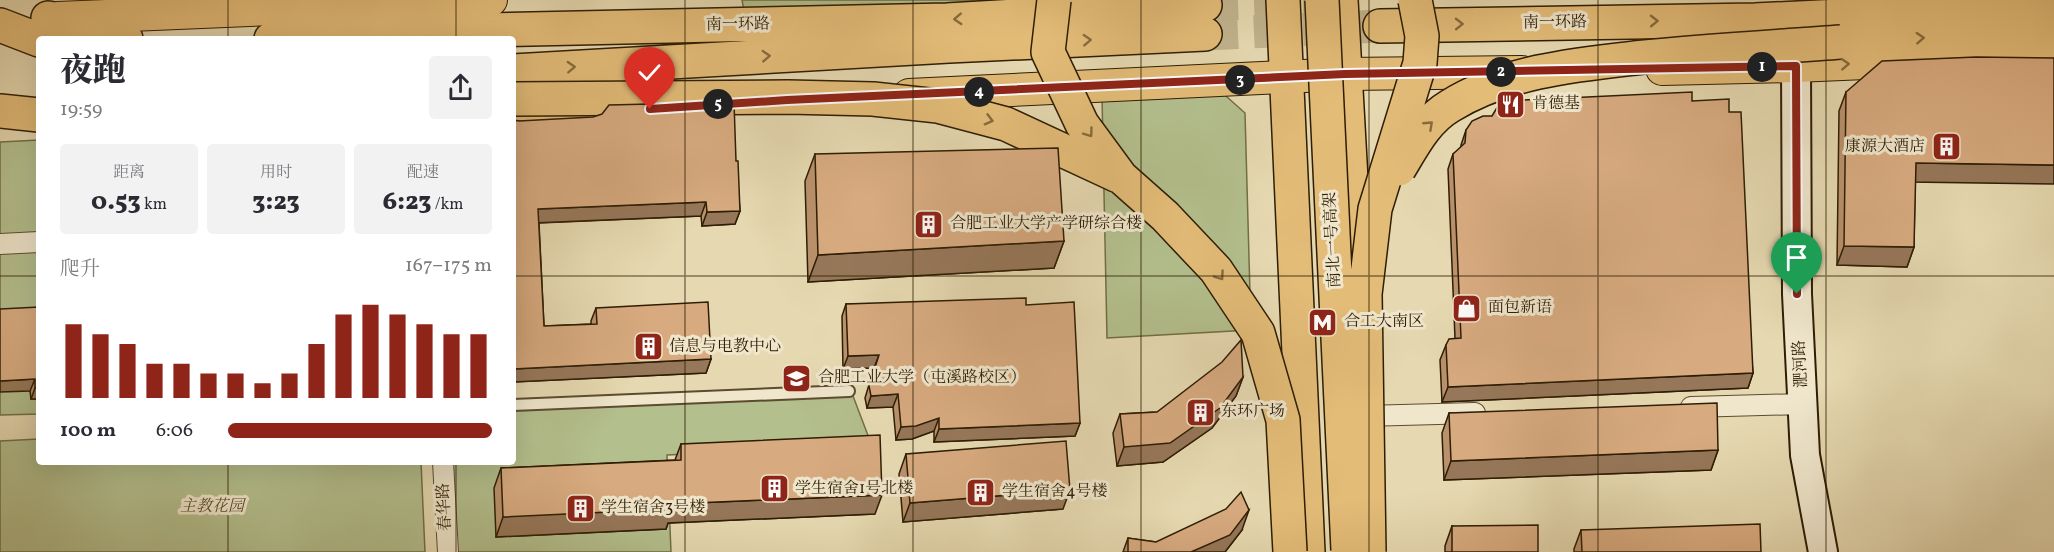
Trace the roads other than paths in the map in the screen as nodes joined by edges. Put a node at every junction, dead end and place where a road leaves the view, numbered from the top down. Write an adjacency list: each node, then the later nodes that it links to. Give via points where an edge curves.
1 (910, 0): 9 (highway)
2 (1054, 0): 30 (highway, one-way to 30, bridge, via 1048,52 1082,124)
3 (1283, 0): 21 (highway)
4 (1303, 0): 44 (highway, 南北一号高架)
5 (1322, 0): 45 (highway, 南北一号高架, bridge)
6 (1341, 0): 20 (highway)
7 (1415, 0): 31 (highway, bridge, via 1422,36 1420,63)
8 (2054, 6): 11 (highway, 南一环路, one-way to 8, via 1755,20)
9 (489, 15): 12 (main road); 15 (highway, 南一环路); 19 (highway, 南一环路, one-way to 9, via 949,46 1205,19)
10 (0, 23): 12 (highway)
11 (1380, 26)
12 (43, 27): 14 (highway); 16 (highway)
13 (2054, 32): 31 (highway, one-way to 13, bridge, via 1421,133 1449,106 1499,83 1568,66 1671,54)
14 (105, 36)
15 (298, 36)
16 (0, 50)
17 (2054, 55): 18 (main road, one-way to 17)
18 (1796, 66): 20 (main road); 35 (street, 淝河路, via 1797,294)
19 (516, 71)
20 (1345, 74): 21 (main road); 39 (highway)
21 (1287, 78): 28 (main road, via 787,100); 43 (highway)
22 (36, 98): 23 (highway)
23 (0, 99)
24 (516, 99): 30 (highway, one-way to 30, bridge, via 788,97 873,99 938,106 1006,124)
25 (0, 111): 26 (highway)
26 (36, 116)
27 (36, 116): 29 (main road)
28 (516, 117)
29 (0, 119)
30 (1121, 177): 42 (highway, one-way to 42, bridge, via 1216,270 1258,333 1283,420)
31 (1375, 209): 46 (highway, bridge, via 1365,294)
32 (36, 242): 33 (street)
33 (0, 244)
34 (849, 391): 36 (lane)
35 (1803, 404): 37 (street); 47 (street, 淝河路, via 1806,456)
36 (516, 405)
37 (1672, 407)
38 (1494, 412): 39 (street)
39 (1364, 416): 46 (highway)
40 (443, 465): 41 (street, 春华路)
41 (448, 552)
42 (1290, 552)
43 (1308, 552)
44 (1328, 552)
45 (1348, 552)
46 (1370, 552)
47 (1823, 552)

